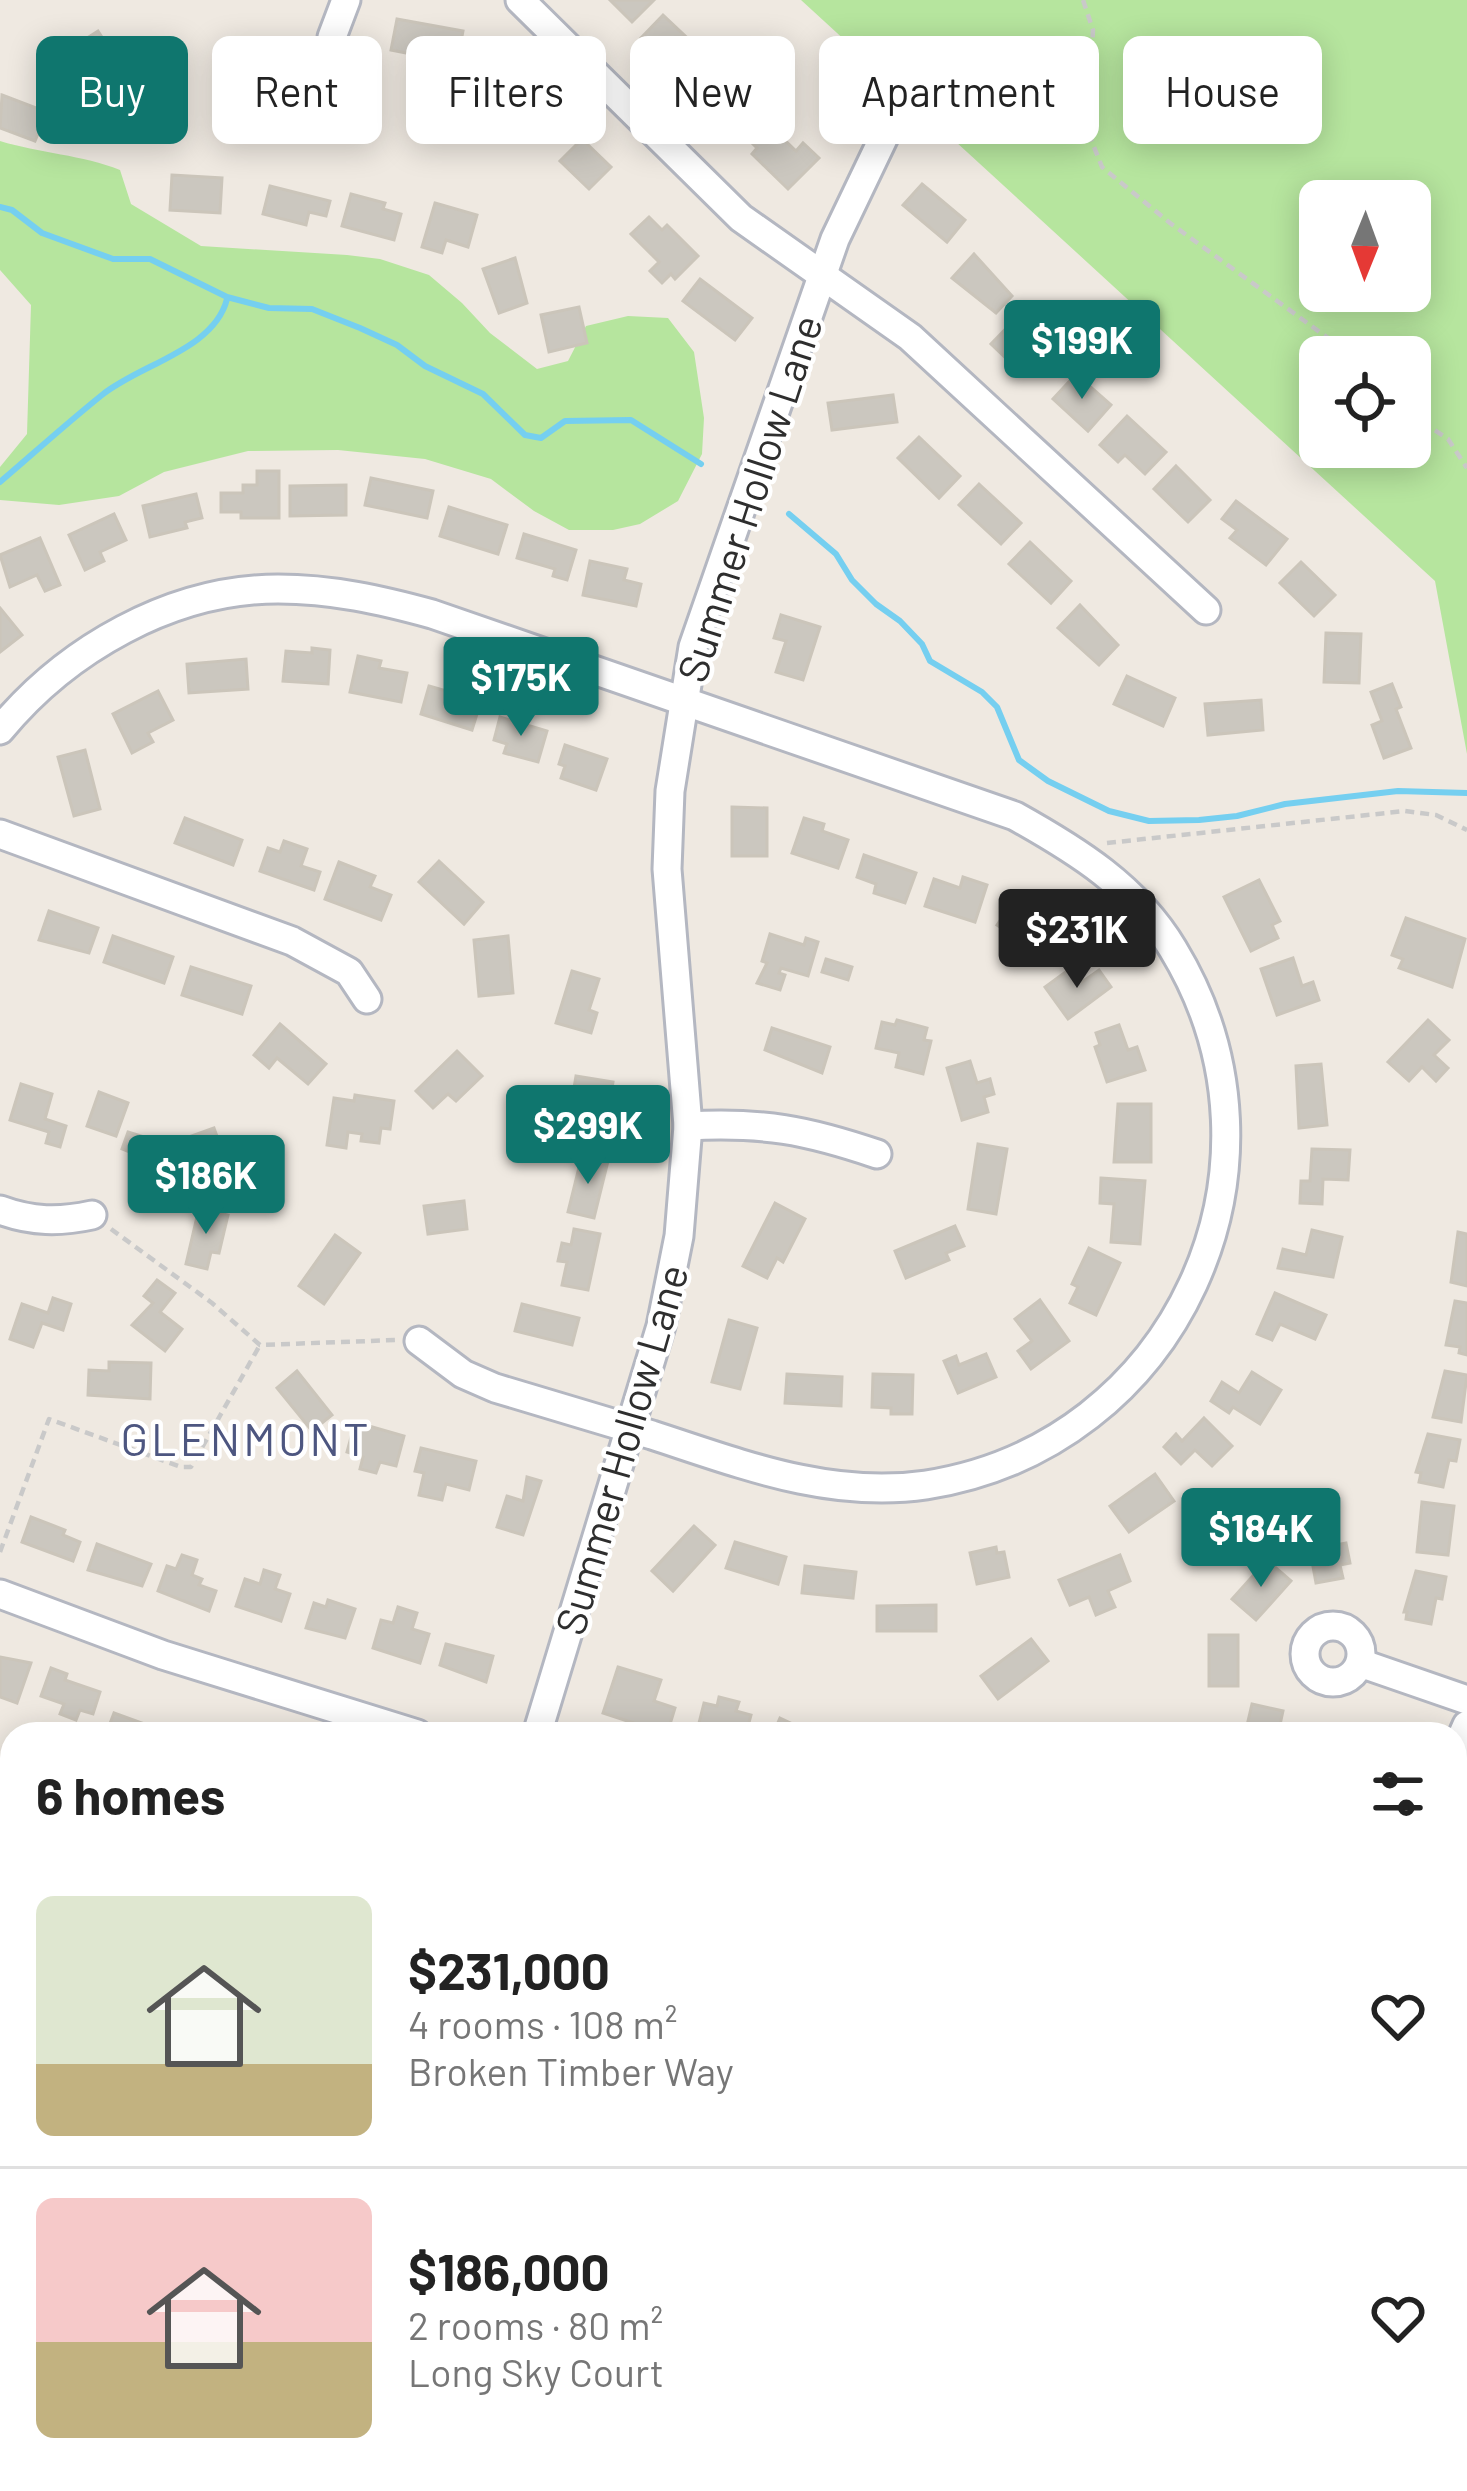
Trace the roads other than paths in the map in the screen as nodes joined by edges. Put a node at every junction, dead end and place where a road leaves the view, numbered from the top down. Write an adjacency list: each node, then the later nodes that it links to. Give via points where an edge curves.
1 (346, 0): 3 (street)
2 (520, 0): 5 (street, via 741,218)
3 (332, 36)
4 (880, 144): 5 (street, Summer Hollow Lane)
5 (821, 274): 6 (street, via 910,337); 7 (street, Summer Hollow Lane, via 704,613)
6 (1206, 610)
7 (682, 701): 8 (street, via 392,603 272,589 162,612 110,636 58,670); 11 (street, Summer Hollow Lane, via 668,868); 16 (street, via 1015,816 1092,861 1131,896 1173,947 1206,1019 1223,1111 1222,1194 1190,1294 1151,1355 1095,1414 1002,1466 925,1485 848,1488 773,1474)
8 (0, 730)
9 (0, 834): 10 (street, via 309,949 349,972)
10 (367, 999)
11 (688, 1126): 12 (street, via 751,1123); 16 (street, Summer Hollow Lane, via 672,1277)
12 (877, 1154)
13 (0, 1210): 14 (street, via 36,1220)
14 (92, 1215)
15 (418, 1341): 16 (street, via 495,1388)
16 (629, 1428): 21 (street, Summer Hollow Lane)
17 (0, 1594): 20 (street)
18 (1360, 1663): 19 (street)
19 (1467, 1700)
20 (378, 1722)
21 (541, 1722)

